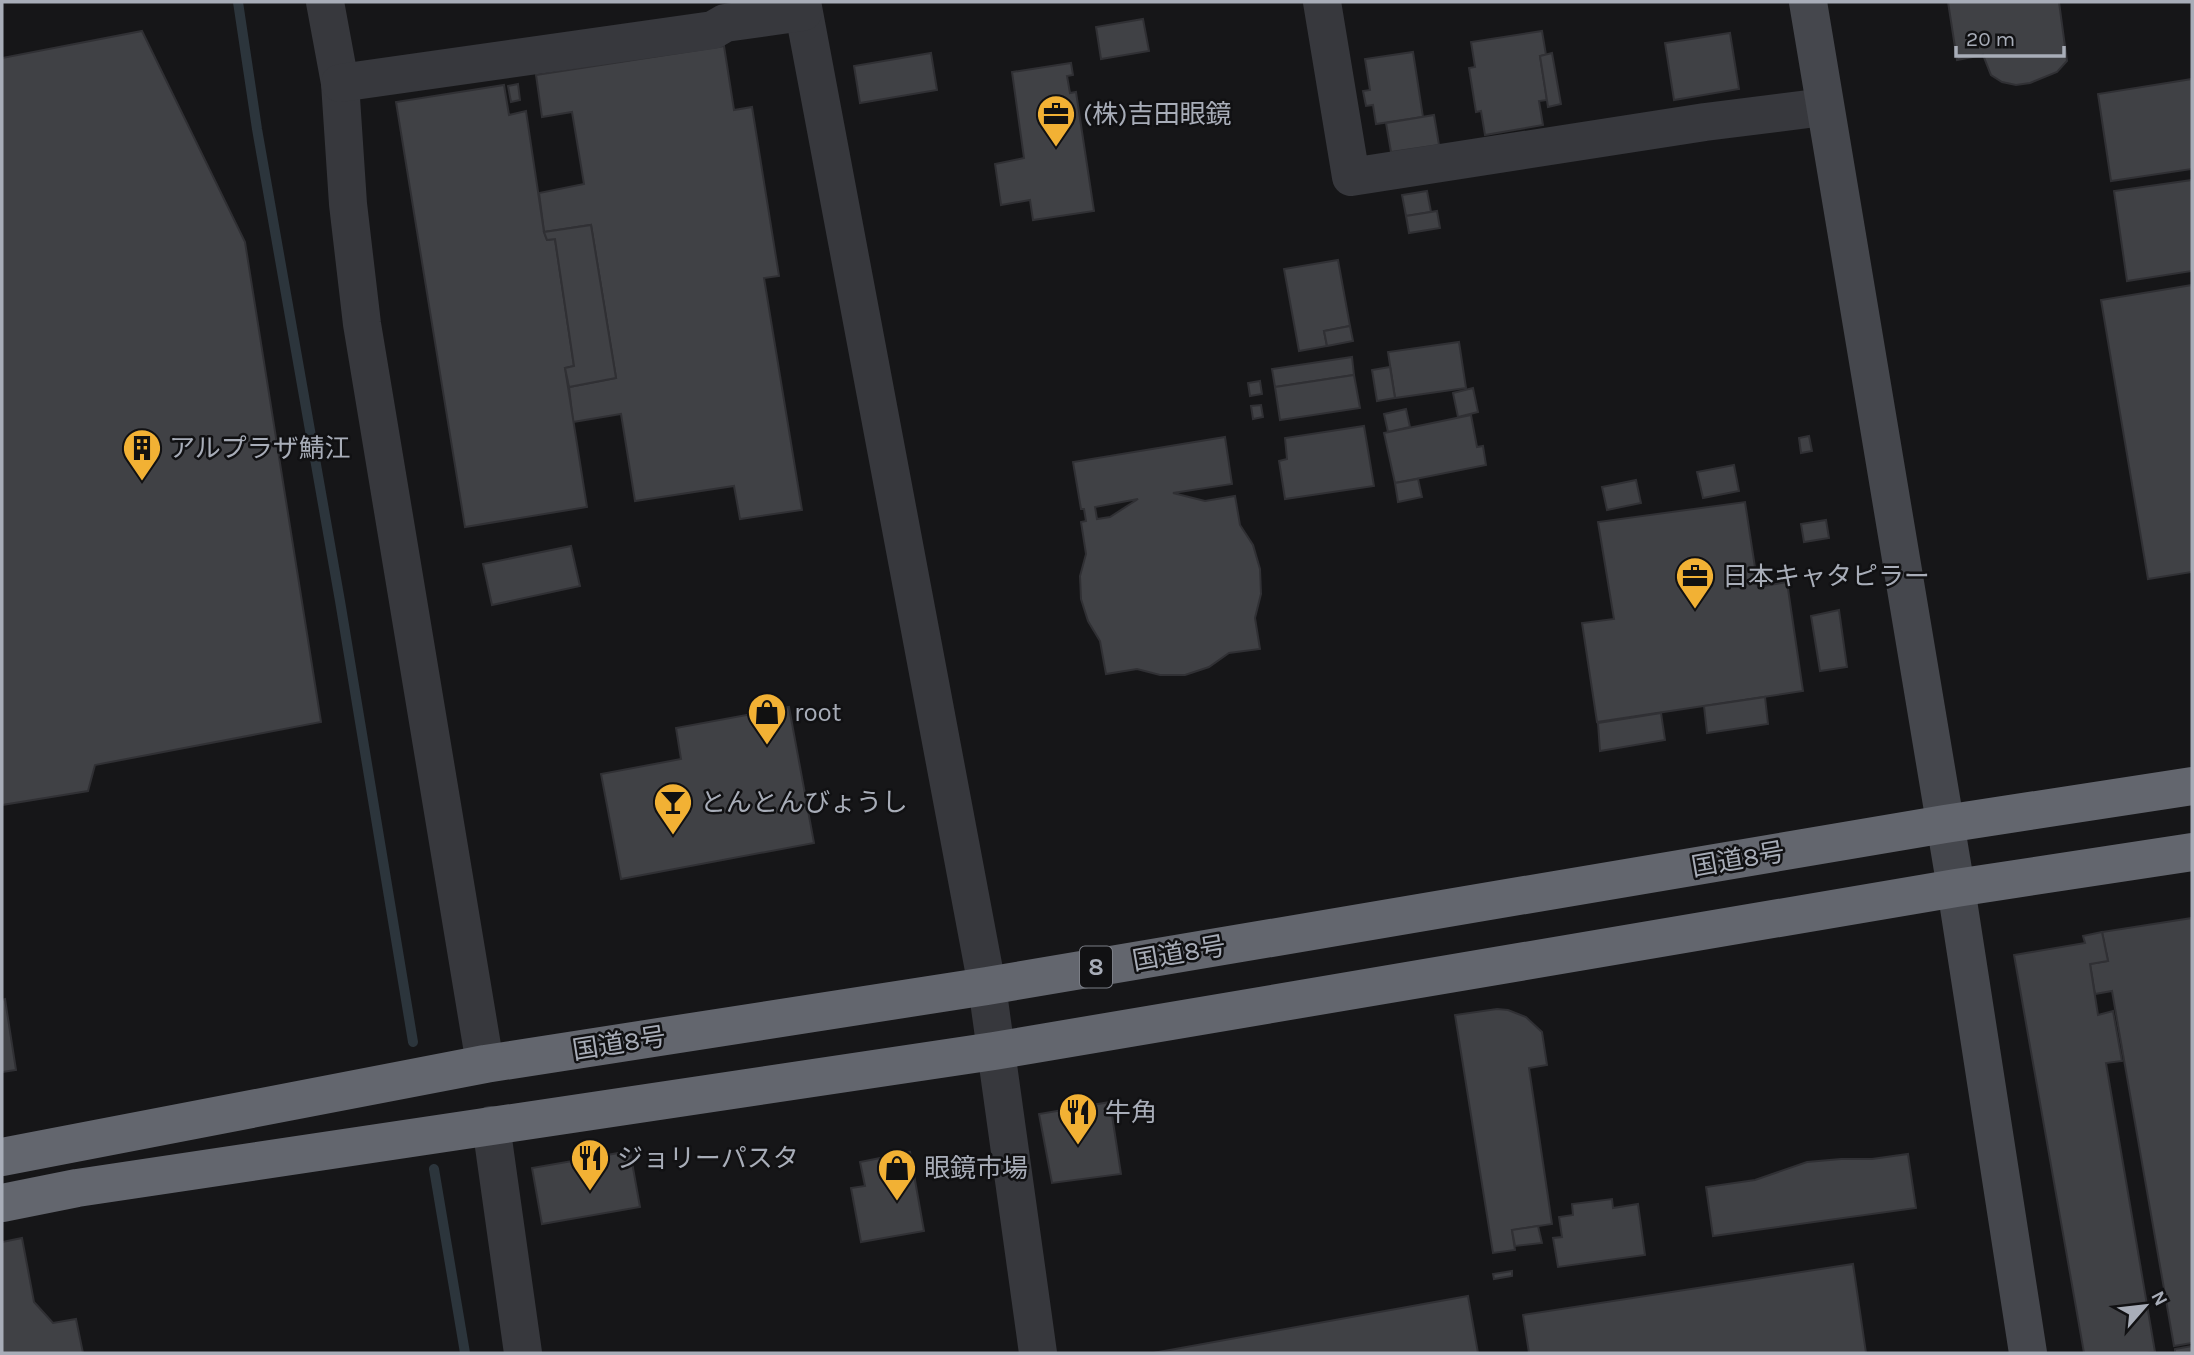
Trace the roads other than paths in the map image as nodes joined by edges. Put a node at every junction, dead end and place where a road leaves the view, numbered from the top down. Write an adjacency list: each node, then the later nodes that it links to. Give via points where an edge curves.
1 (325, 2): 5 (street)
2 (1322, 2): 6 (street, via 1351,177)
3 (1808, 2): 6 (street)
4 (803, 7): 5 (street, via 725,23 713,30); 11 (street)
5 (340, 83): 13 (street, via 362,324)
6 (1824, 107): 8 (street)
7 (2192, 786): 8 (highway, 国道8号 / 8)
8 (1945, 824): 10 (street); 11 (highway, 国道8号 / 8)
9 (2192, 852): 10 (highway)
10 (1956, 888): 12 (highway); 19 (street)
11 (987, 986): 12 (street); 13 (highway, 国道8号 / 8)
12 (994, 1051): 14 (highway); 18 (street)
13 (485, 1064): 15 (highway, 国道8号 / 8)
14 (491, 1125): 16 (highway); 17 (street)
15 (2, 1157)
16 (2, 1203)
17 (523, 1353)
18 (1038, 1353)
19 (2028, 1353)

